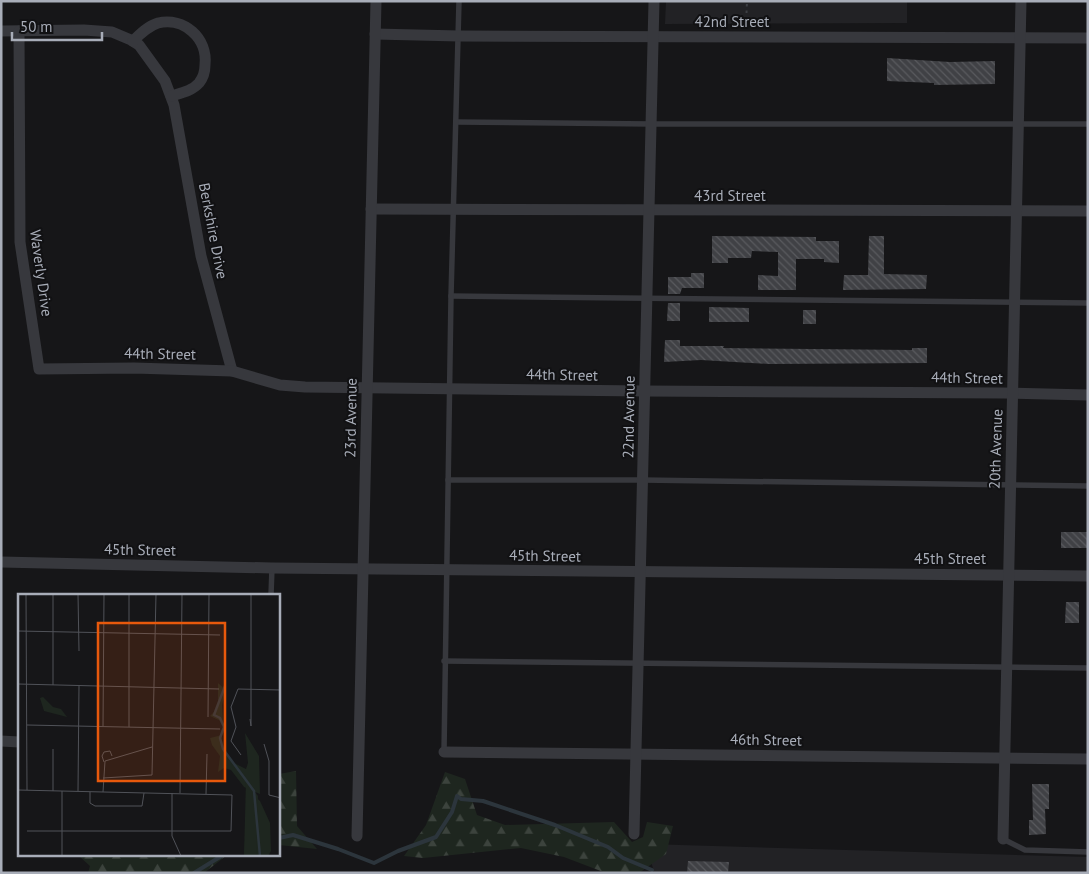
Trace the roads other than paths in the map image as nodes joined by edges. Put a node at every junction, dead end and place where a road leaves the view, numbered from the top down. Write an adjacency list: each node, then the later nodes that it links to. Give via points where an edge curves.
1 (376, 1): 7 (street, 23rd Avenue)
2 (459, 1): 8 (lane)
3 (654, 1): 9 (street, 22nd Avenue)
4 (1021, 1): 10 (street, 20th Avenue)
5 (1, 31): 6 (street, Berkshire Drive)
6 (19, 31): 12 (street, Berkshire Drive, via 102,30); 27 (street, Waverly Drive, via 20,242)
7 (375, 34): 8 (street, 42nd Street); 18 (street, 23rd Avenue)
8 (459, 36): 9 (street, 42nd Street); 14 (lane)
9 (653, 36): 10 (street, 42nd Street); 15 (street, 22nd Avenue)
10 (1020, 38): 11 (street, 42nd Street); 16 (street, 20th Avenue)
11 (1088, 38)
12 (133, 41): 13 (street, Berkshire Drive, via 160,74); 13 (street, via 149,27 176,22 192,31 200,41 206,60 203,77 192,89)
13 (171, 96): 28 (street, Berkshire Drive, via 201,256)
14 (456, 122): 15 (lane); 19 (lane)
15 (651, 124): 16 (lane); 20 (street, 22nd Avenue)
16 (1019, 124): 17 (lane); 21 (street, 20th Avenue)
17 (1088, 124)
18 (371, 209): 19 (street, 43rd Street); 29 (street, 23rd Avenue)
19 (453, 210): 20 (street, 43rd Street); 23 (lane)
20 (649, 211): 21 (street, 43rd Street); 24 (street, 22nd Avenue)
21 (1017, 211): 22 (street, 43rd Street); 25 (street, 20th Avenue)
22 (1088, 211)
23 (451, 296): 24 (lane); 30 (lane)
24 (646, 299): 25 (lane); 31 (street, 22nd Avenue)
25 (1014, 303): 26 (lane); 32 (street, 20th Avenue)
26 (1088, 304)
27 (39, 369): 28 (street, 44th Street)
28 (232, 371): 29 (street, 44th Street, via 280,386)
29 (367, 387): 30 (street, 44th Street); 40 (street, 23rd Avenue)
30 (450, 388): 31 (street, 44th Street); 34 (lane)
31 (644, 391): 32 (street, 44th Street); 35 (street, 22nd Avenue)
32 (1013, 394): 33 (street, 44th Street); 36 (street, 20th Avenue)
33 (1088, 395)
34 (448, 480): 35 (lane); 41 (lane)
35 (642, 480): 36 (lane); 42 (street, 22nd Avenue)
36 (1009, 485): 37 (lane); 43 (street, 20th Avenue)
37 (1088, 486)
38 (1, 562): 39 (street, 45th Street)
39 (272, 568): 40 (street, 45th Street); 45 (lane)
40 (363, 568): 41 (street, 45th Street); 57 (street, 23rd Avenue)
41 (447, 569): 42 (street, 45th Street); 46 (lane)
42 (640, 572): 43 (street, 45th Street); 47 (street, 22nd Avenue)
43 (1007, 575): 44 (street, 45th Street); 48 (street, 20th Avenue)
44 (1088, 576)
45 (271, 594)
46 (444, 662): 47 (lane); 52 (lane)
47 (638, 664): 48 (lane); 53 (street, 22nd Avenue)
48 (1005, 667): 49 (lane); 54 (street, 20th Avenue)
49 (1088, 668)
50 (1, 741): 51 (street)
51 (18, 742)
52 (444, 752): 53 (street, 46th Street)
53 (635, 754): 54 (street, 46th Street); 56 (street, 22nd Avenue)
54 (1004, 758): 55 (street, 46th Street); 58 (street, 20th Avenue)
55 (1088, 759)
56 (634, 834)
57 (358, 836)
58 (1003, 839): 59 (lane, via 1025,850)
59 (1088, 852)

